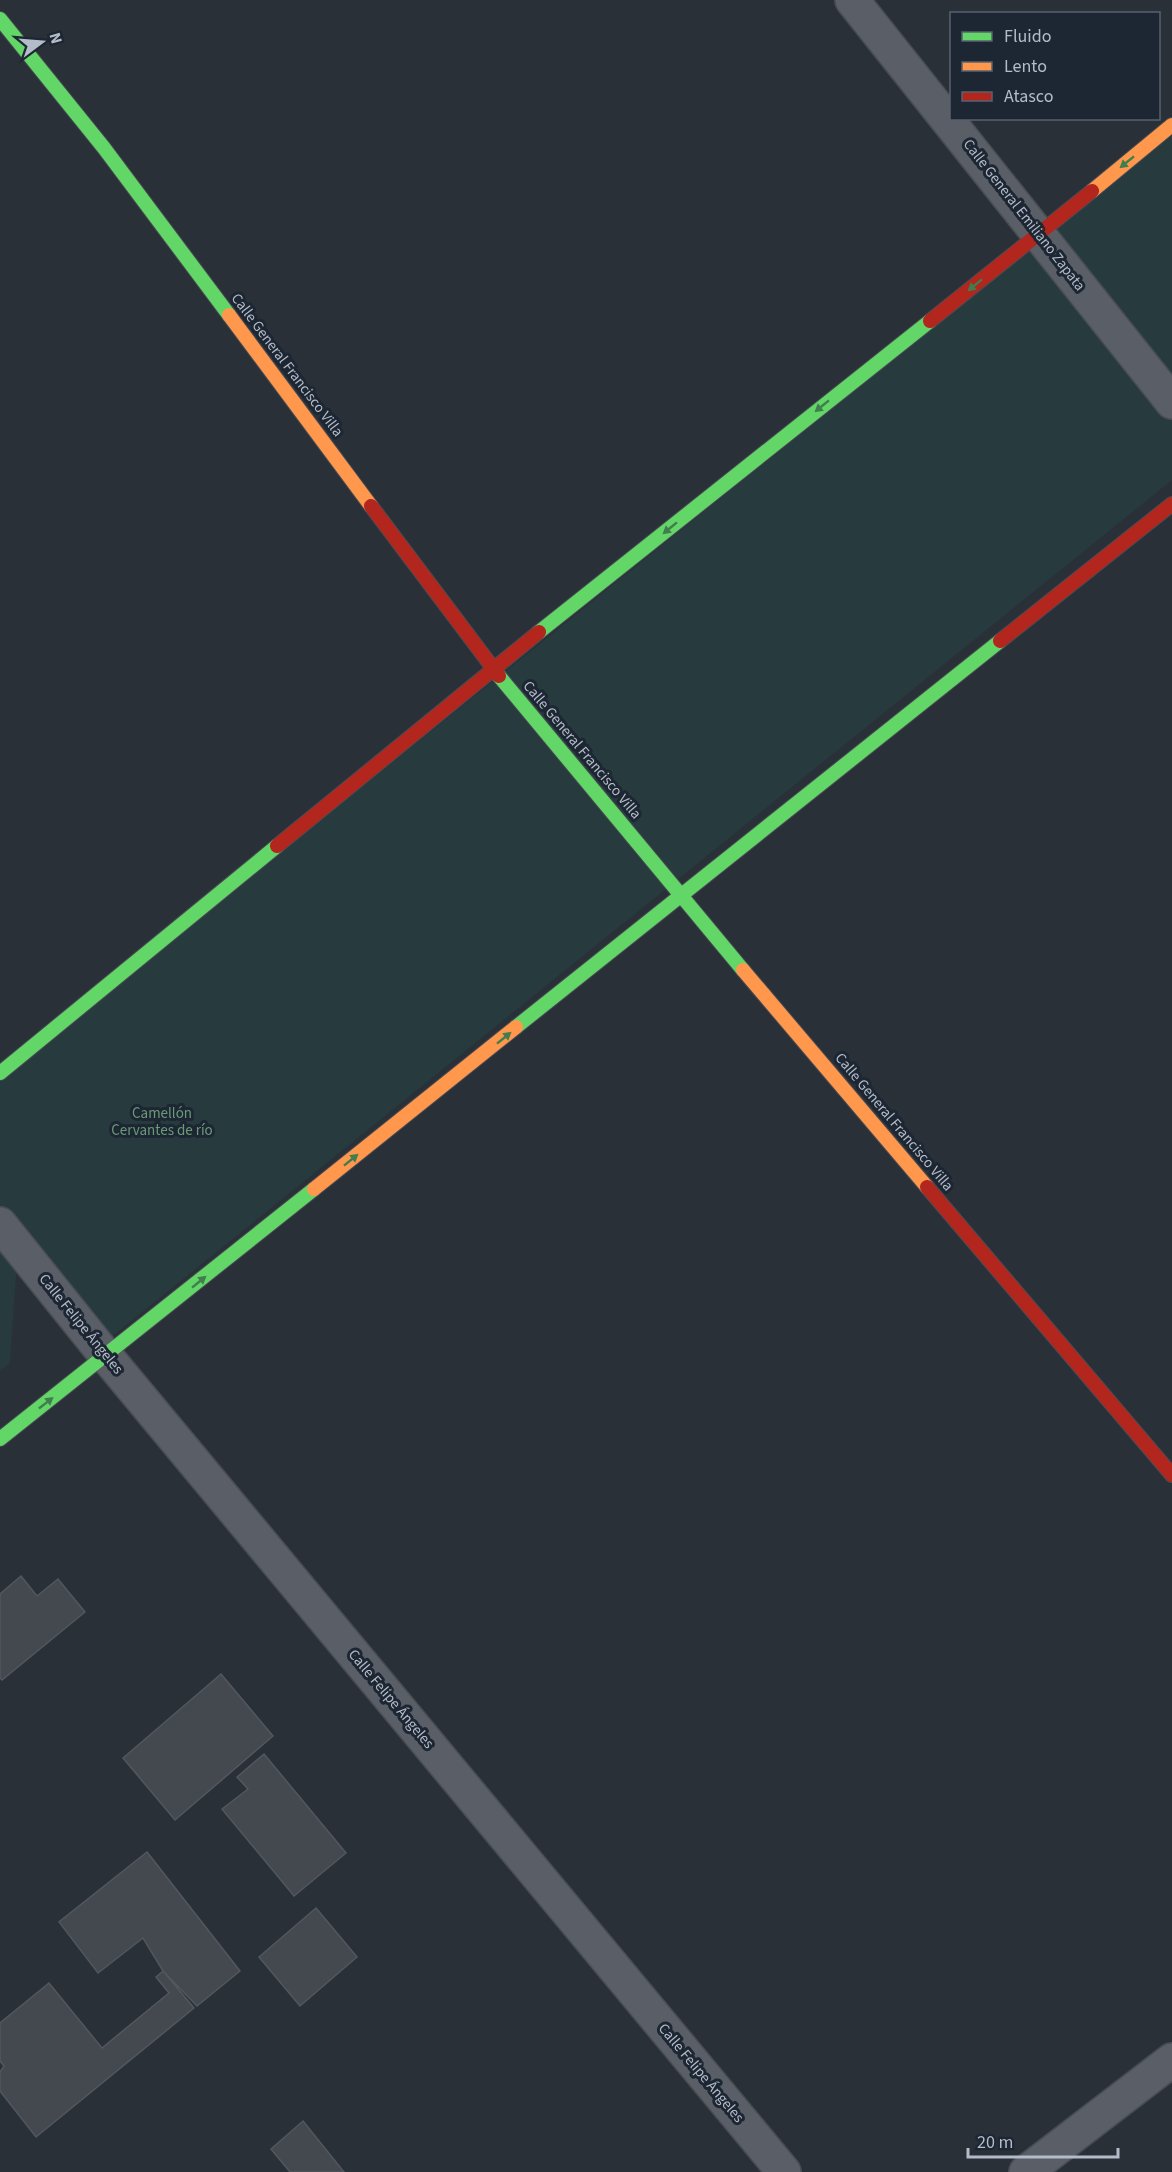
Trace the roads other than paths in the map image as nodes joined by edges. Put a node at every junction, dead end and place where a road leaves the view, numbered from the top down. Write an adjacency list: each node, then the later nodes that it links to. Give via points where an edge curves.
1 (852, 0): 4 (street, Calle General Emiliano Zapata)
2 (0, 19): 7 (street, Calle General Francisco Villa, via 104,148)
3 (1172, 125): 4 (street, one-way to 4)
4 (1039, 234): 5 (street, Calle General Emiliano Zapata); 7 (street, one-way to 7)
5 (1172, 402)
6 (1172, 504): 8 (street)
7 (493, 669): 8 (street, Calle General Francisco Villa); 9 (street)
8 (681, 897): 11 (street, one-way to 8); 13 (street, Calle General Francisco Villa)
9 (0, 1073)
10 (0, 1224): 11 (street, Calle Felipe Ángeles)
11 (106, 1356): 12 (street, one-way to 11); 15 (street, Calle Felipe Ángeles)
12 (0, 1439)
13 (1172, 1475)
14 (1172, 2060): 16 (street)
15 (784, 2172)
16 (1026, 2172)

